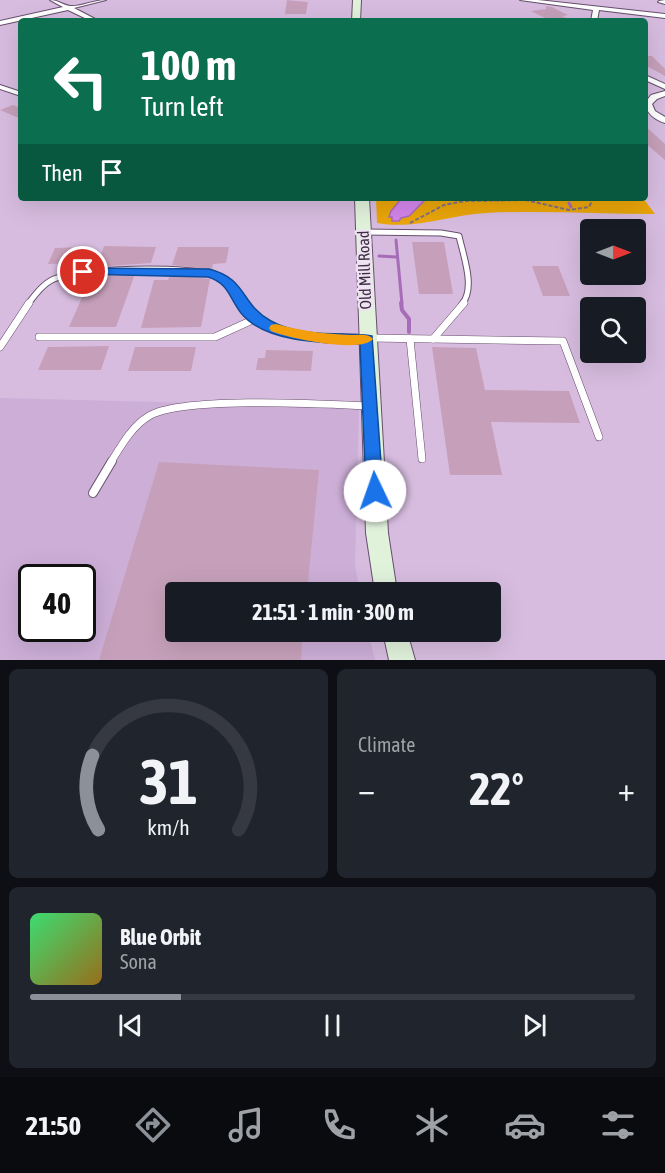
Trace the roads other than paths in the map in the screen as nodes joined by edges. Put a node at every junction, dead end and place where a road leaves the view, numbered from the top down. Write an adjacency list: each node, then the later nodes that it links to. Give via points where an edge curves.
1 (53, 0): 5 (street)
2 (103, 0): 5 (street)
3 (357, 0): 10 (street)
4 (523, 0): 6 (street)
5 (68, 7): 8 (street); 9 (street)
6 (596, 8): 7 (street); 11 (street)
7 (665, 16)
8 (21, 18)
9 (90, 18)
10 (356, 18)
11 (594, 18)
12 (18, 19): 13 (street)
13 (0, 23)
14 (648, 78): 16 (street)
15 (0, 87): 17 (street)
16 (665, 87)
17 (18, 93)
18 (665, 93): 19 (street, via 648,104 652,112)
19 (665, 120)
20 (362, 201): 21 (street, Old Mill Road)
21 (363, 232): 24 (street, Old Mill Road); 26 (lane, via 459,236 468,299)
22 (257, 318): 23 (lane, via 215,337); 24 (lane, via 295,335); 27 (lane, via 247,311 232,285 209,273 68,273 48,282)
23 (39, 337)
24 (367, 339): 25 (lane); 28 (street, Old Mill Road)
25 (410, 339): 26 (lane); 30 (lane)
26 (433, 339): 29 (lane, via 563,341)
27 (0, 347)
28 (371, 406): 31 (lane, via 310,403 181,407 150,415 135,429); 32 (street, Old Mill Road, via 377,533)
29 (599, 437)
30 (422, 459)
31 (93, 493)
32 (384, 582)
33 (398, 642): 34 (street)
34 (402, 660)

